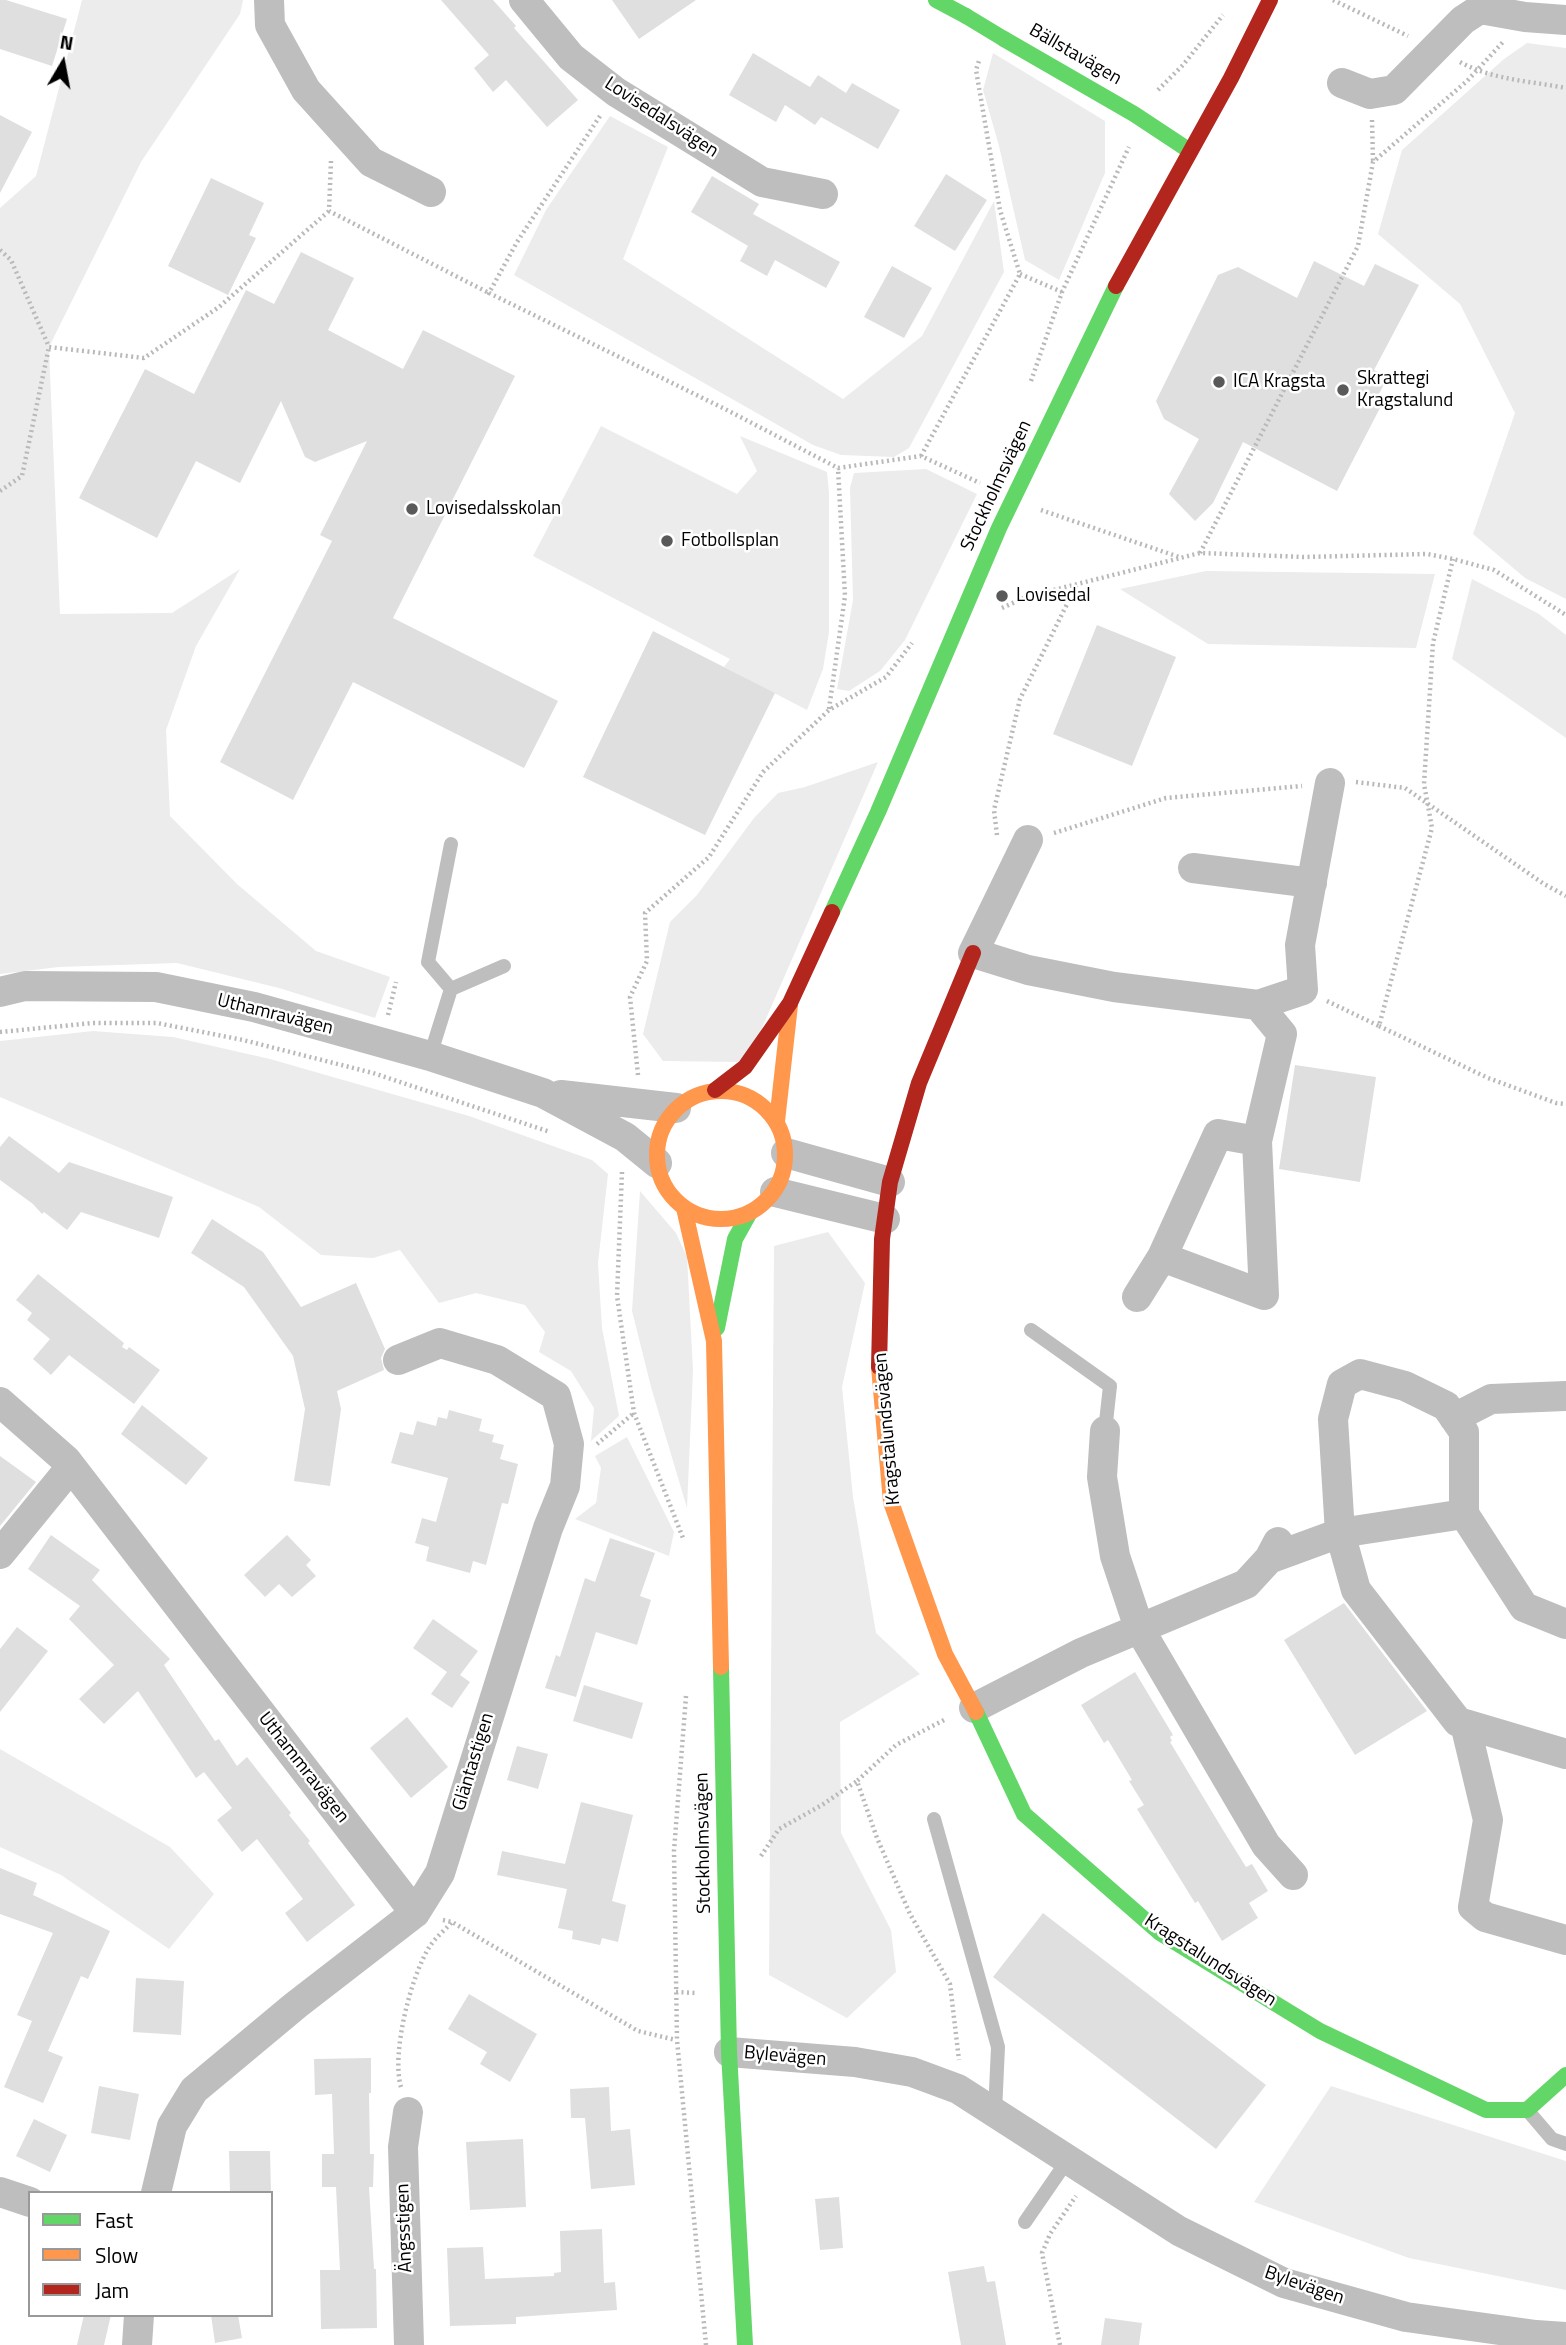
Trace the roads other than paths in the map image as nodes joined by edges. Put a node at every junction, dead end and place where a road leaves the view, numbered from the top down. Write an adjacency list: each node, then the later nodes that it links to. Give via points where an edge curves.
1 (269, 0): 8 (street, via 270,25 306,90 371,162)
2 (524, 0): 9 (street, Lovisedalsvägen, via 572,57 616,92 762,182)
3 (936, 0): 7 (main road, Bällstavägen, bridge)
4 (1270, 0): 7 (main road, Stockholmsvägen)
5 (1566, 20): 6 (street, via 1480,9 1394,90 1370,94)
6 (1342, 83)
7 (1190, 151): 19 (main road, Stockholmsvägen, via 1115,287 999,528 878,812)
8 (431, 192)
9 (823, 194)
10 (1330, 783): 14 (street)
11 (1028, 841): 15 (street, Kragstalundsvägen)
12 (451, 844): 17 (lane, via 428,962)
13 (1193, 868): 14 (street)
14 (1312, 883): 20 (street, via 1300,945 1303,990)
15 (973, 953): 20 (street, via 1028,970 1114,987); 29 (main road, Kragstalundsvägen, via 919,1083)
16 (504, 966): 17 (lane)
17 (451, 989): 21 (lane)
18 (0, 992): 21 (street, Uthamravägen, via 24,986 156,987 254,1007)
19 (790, 1003): 22 (main road, Stockholmsvägen, via 744,1067); 25 (main road, Stockholmsvägen)
20 (1258, 1005): 26 (street, via 1282,1034)
21 (430, 1056): 23 (street, Uthamravägen)
22 (715, 1090): 24 (main road, via 694,1095); 25 (main road, via 751,1097)
23 (543, 1093): 24 (street, Uthamravägen); 28 (street, Uthamravägen, via 625,1137)
24 (676, 1108): 28 (main road, via 657,1140)
25 (777, 1121): 27 (main road)
26 (1257, 1140): 34 (street, via 1218,1134); 34 (street, via 1264,1295)
27 (786, 1153): 29 (street); 30 (main road, via 784,1173)
28 (657, 1163): 31 (main road, via 668,1192)
29 (890, 1182): 33 (main road, Kragstalundsvägen)
30 (775, 1192): 32 (main road); 33 (street)
31 (684, 1208): 32 (main road, via 707,1218 729,1219); 37 (main road, Stockholmsvägen)
32 (749, 1213): 37 (main road, Stockholmsvägen, via 735,1239)
33 (885, 1219): 49 (main road, Kragstalundsvägen, via 879,1368 891,1502 945,1654)
34 (1162, 1257): 35 (street)
35 (1137, 1297)
36 (1031, 1330): 42 (lane, via 1110,1386)
37 (714, 1341): 56 (main road, Stockholmsvägen)
38 (398, 1360): 54 (street, Gläntastigen, via 440,1343 497,1360 556,1396 569,1444 565,1486 440,1873)
39 (1566, 1396): 41 (street, via 1491,1399)
40 (0, 1402): 43 (street, Uthammravägen)
41 (1454, 1418): 44 (street, via 1464,1433); 45 (street, via 1446,1406 1405,1385 1360,1374 1342,1384 1333,1419)
42 (1105, 1431): 48 (street, via 1102,1477 1115,1556)
43 (71, 1467): 46 (street); 54 (street, Uthammravägen)
44 (1464, 1514): 45 (street); 47 (street, via 1524,1606)
45 (1340, 1532): 48 (street, via 1273,1551 1245,1584); 50 (street, via 1356,1590 1458,1722)
46 (0, 1554)
47 (1566, 1624)
48 (1139, 1628): 49 (street); 53 (street, via 1266,1845)
49 (974, 1708): 58 (main road, Kragstalundsvägen, via 1024,1814 1160,1933 1320,2031 1486,2110)
50 (1465, 1724): 51 (street); 55 (street, via 1488,1820 1473,1907 1485,1917)
51 (1566, 1754)
52 (934, 1819): 60 (lane, via 998,2047)
53 (1293, 1875)
54 (415, 1913): 63 (street, Gläntastigen, via 194,2090 172,2126)
55 (1566, 1940)
56 (729, 2052): 60 (street, Bylevägen, via 855,2062 912,2072 958,2089); 72 (main road, Stockholmsvägen)
57 (1566, 2075): 58 (main road)
58 (1527, 2110): 61 (lane, via 1552,2138)
59 (408, 2112): 71 (street, Ängsstigen, via 403,2147)
60 (995, 2113): 62 (street, Bylevägen)
61 (1566, 2144)
62 (1079, 2168): 66 (lane); 69 (street, Bylevägen, via 1179,2231 1284,2283 1406,2317)
63 (156, 2191)
64 (0, 2192): 65 (street)
65 (28, 2201)
66 (1025, 2222)
67 (139, 2317): 70 (street)
68 (1566, 2337): 69 (street, Bylevägen)
69 (1536, 2340)
70 (137, 2345)
71 (409, 2345)
72 (745, 2345)

